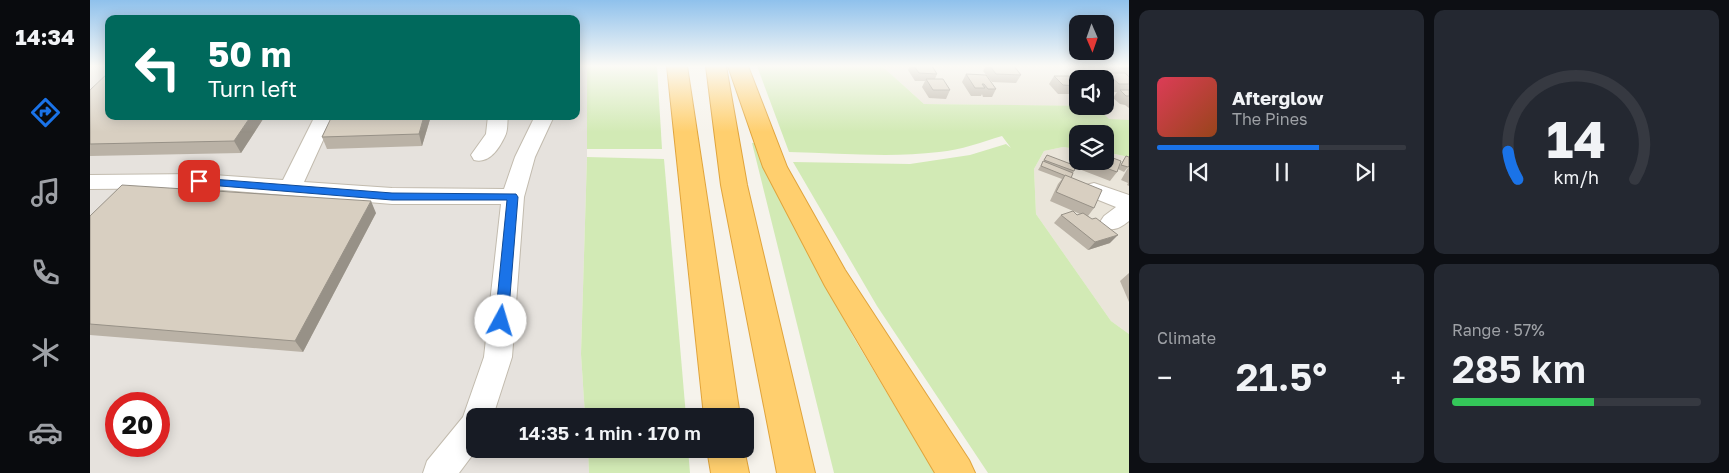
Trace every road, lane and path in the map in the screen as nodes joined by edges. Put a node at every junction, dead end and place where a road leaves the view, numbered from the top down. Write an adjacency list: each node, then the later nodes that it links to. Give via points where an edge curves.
1 (680, 88): 16 (highway)
2 (719, 88): 21 (highway, via 734,185)
3 (746, 88): 22 (highway, via 775,167 834,278)
4 (323, 120): 9 (street)
5 (498, 120): 7 (street, via 496,135)
6 (543, 120): 12 (street, via 525,158)
7 (481, 155)
8 (90, 182): 9 (street, via 199,181)
9 (290, 188): 11 (street)
10 (1094, 190): 13 (street)
11 (422, 196): 12 (street); 14 (street)
12 (513, 197): 15 (street, via 498,357)
13 (1129, 204)
14 (410, 215)
15 (481, 408)
16 (721, 408)
17 (466, 438): 19 (street)
18 (728, 458): 20 (highway)
19 (439, 473)
20 (730, 473)
21 (796, 473)
22 (956, 473)

